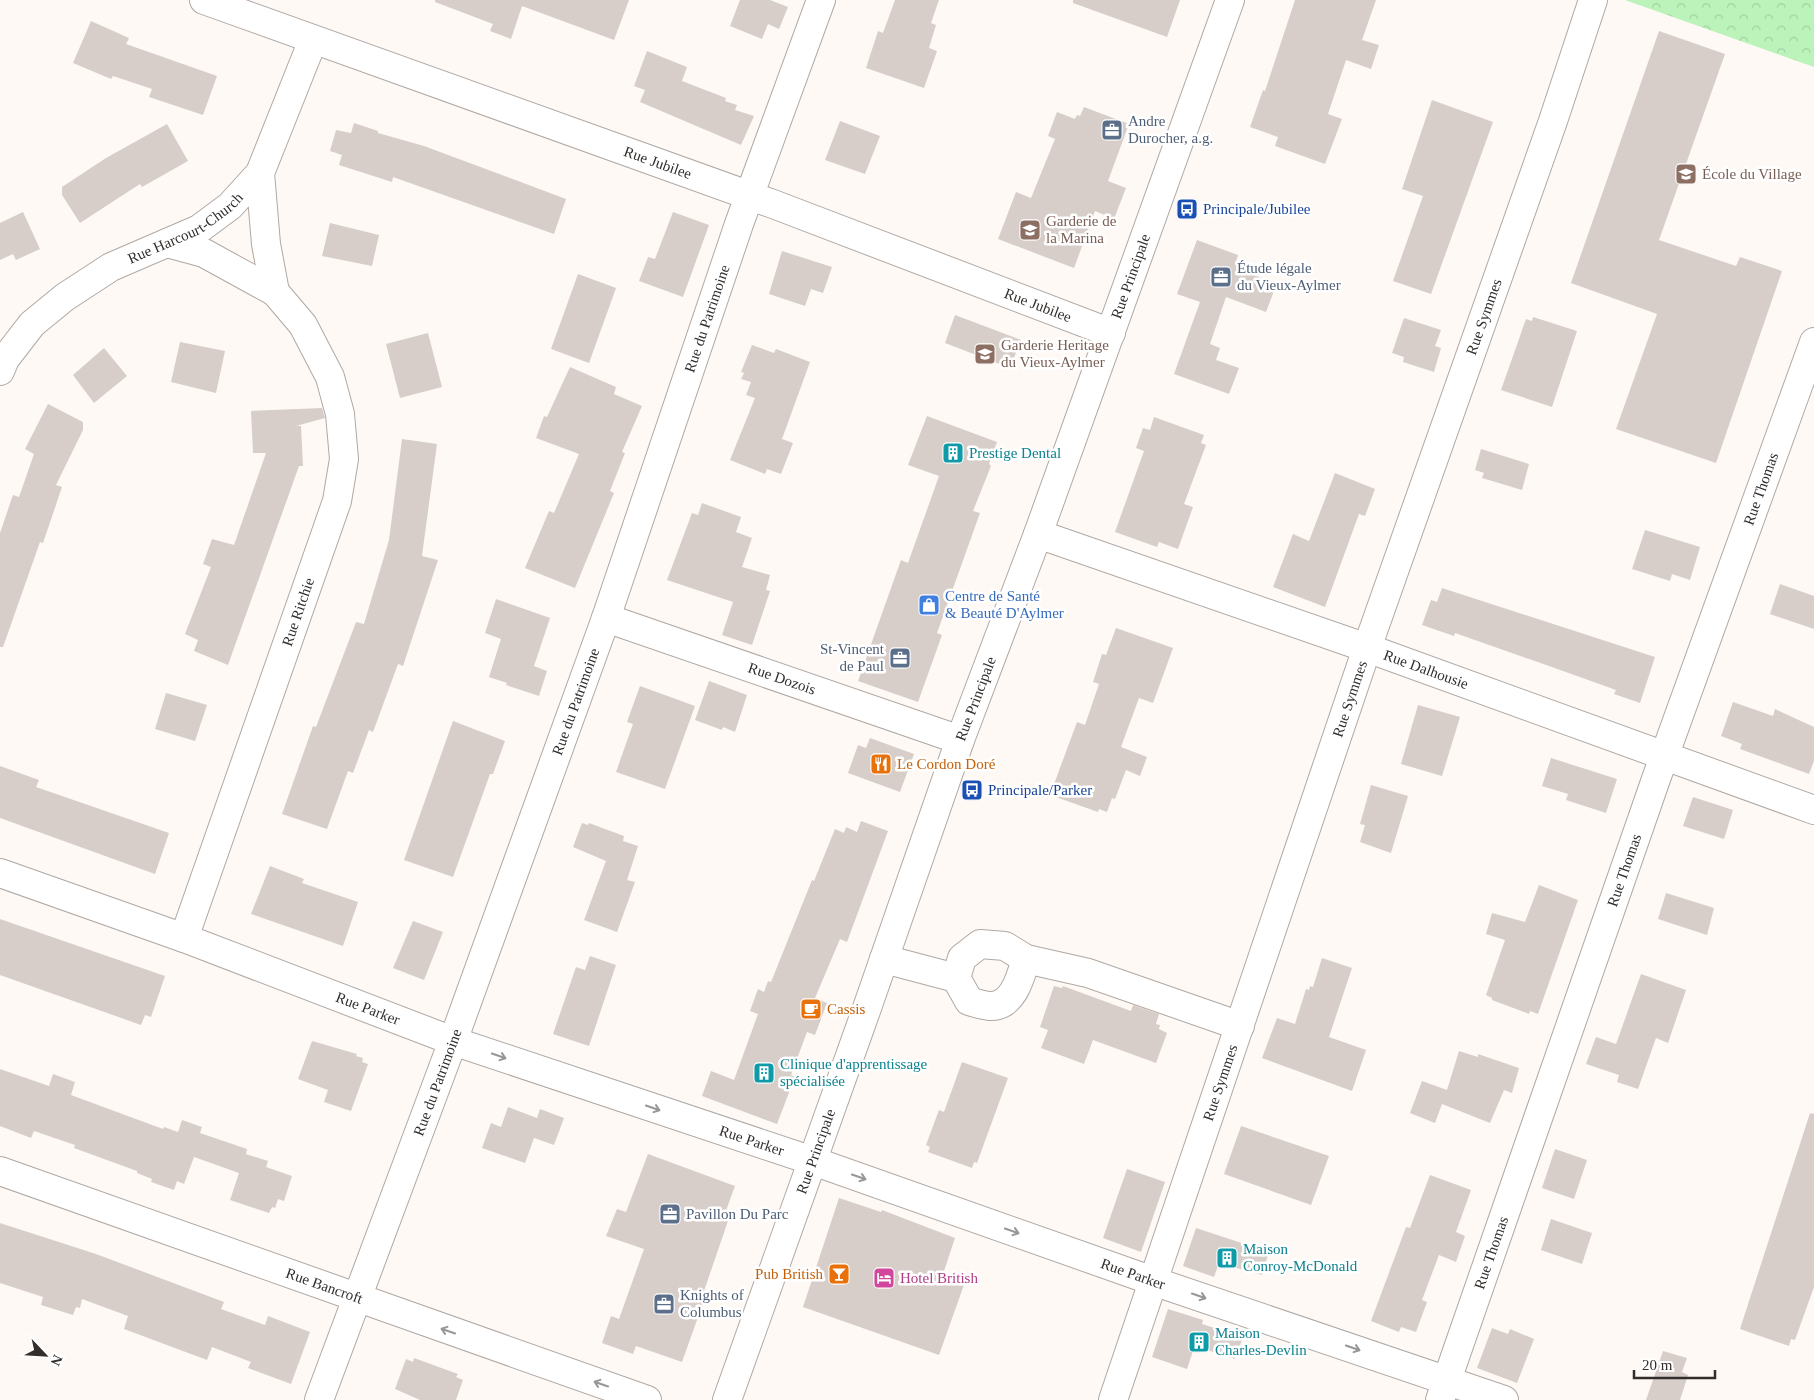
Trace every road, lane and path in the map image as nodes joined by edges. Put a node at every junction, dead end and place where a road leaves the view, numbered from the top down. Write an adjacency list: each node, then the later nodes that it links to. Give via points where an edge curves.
1 (204, 0): 5 (street, Rue Jubilee)
2 (821, 0): 7 (street, Rue du Patrimoine)
3 (1230, 0): 10 (street, Rue Principale)
4 (1593, 0): 15 (street, Rue Symmes)
5 (313, 40): 6 (street, Rue Harcourt-Church); 7 (street, Rue Jubilee)
6 (260, 173): 8 (street, Rue Harcourt-Church, via 199,229); 9 (street, Rue Ritchie, via 266,244)
7 (749, 196): 10 (street, Rue Jubilee); 14 (street, Rue du Patrimoine)
8 (167, 244): 9 (street, Rue Ritchie, via 204,253); 12 (street, Rue Harcourt-Church, via 110,267 66,296 32,324 5,359)
9 (276, 292): 20 (street, Rue Ritchie, via 303,325 330,377 340,414 344,459 337,501)
10 (1111, 333): 13 (street, Rue Principale)
11 (1814, 342): 17 (street, Rue Thomas)
12 (0, 371)
13 (1038, 534): 15 (street, Rue Dalhousie); 16 (street, Rue Principale)
14 (606, 618): 16 (street, Rue Dozois); 25 (street, Rue du Patrimoine)
15 (1367, 648): 17 (street, Rue Dalhousie); 24 (street, Rue Symmes)
16 (960, 740): 21 (street, Rue Principale)
17 (1664, 755): 18 (street, Rue Dalhousie); 30 (street, Rue Thomas)
18 (1814, 810)
19 (0, 872): 20 (street, Rue Parker)
20 (184, 938): 25 (street, Rue Parker)
21 (884, 959): 23 (street); 26 (street, Rue Principale)
22 (1026, 959): 23 (street, via 1005,946 980,944 962,958); 23 (street, via 1020,982 1009,998 991,1006 969,1001); 24 (street, via 1088,973)
23 (956, 978)
24 (1240, 1026): 28 (street, Rue Symmes)
25 (453, 1041): 26 (street, Rue Parker, one-way to 26); 29 (street, Rue du Patrimoine)
26 (813, 1161): 28 (street, Rue Parker, one-way to 28); 33 (street, Rue Principale)
27 (0, 1171): 29 (street, Rue Bancroft)
28 (1153, 1281): 30 (street, Rue Parker, one-way to 30); 34 (street, Rue Symmes)
29 (357, 1299): 31 (street, Rue du Patrimoine); 32 (street, Rue Bancroft, one-way to 29)
30 (1443, 1390): 35 (street, Rue Parker)
31 (319, 1400)
32 (648, 1400)
33 (727, 1400)
34 (1113, 1400)
35 (1504, 1400)

